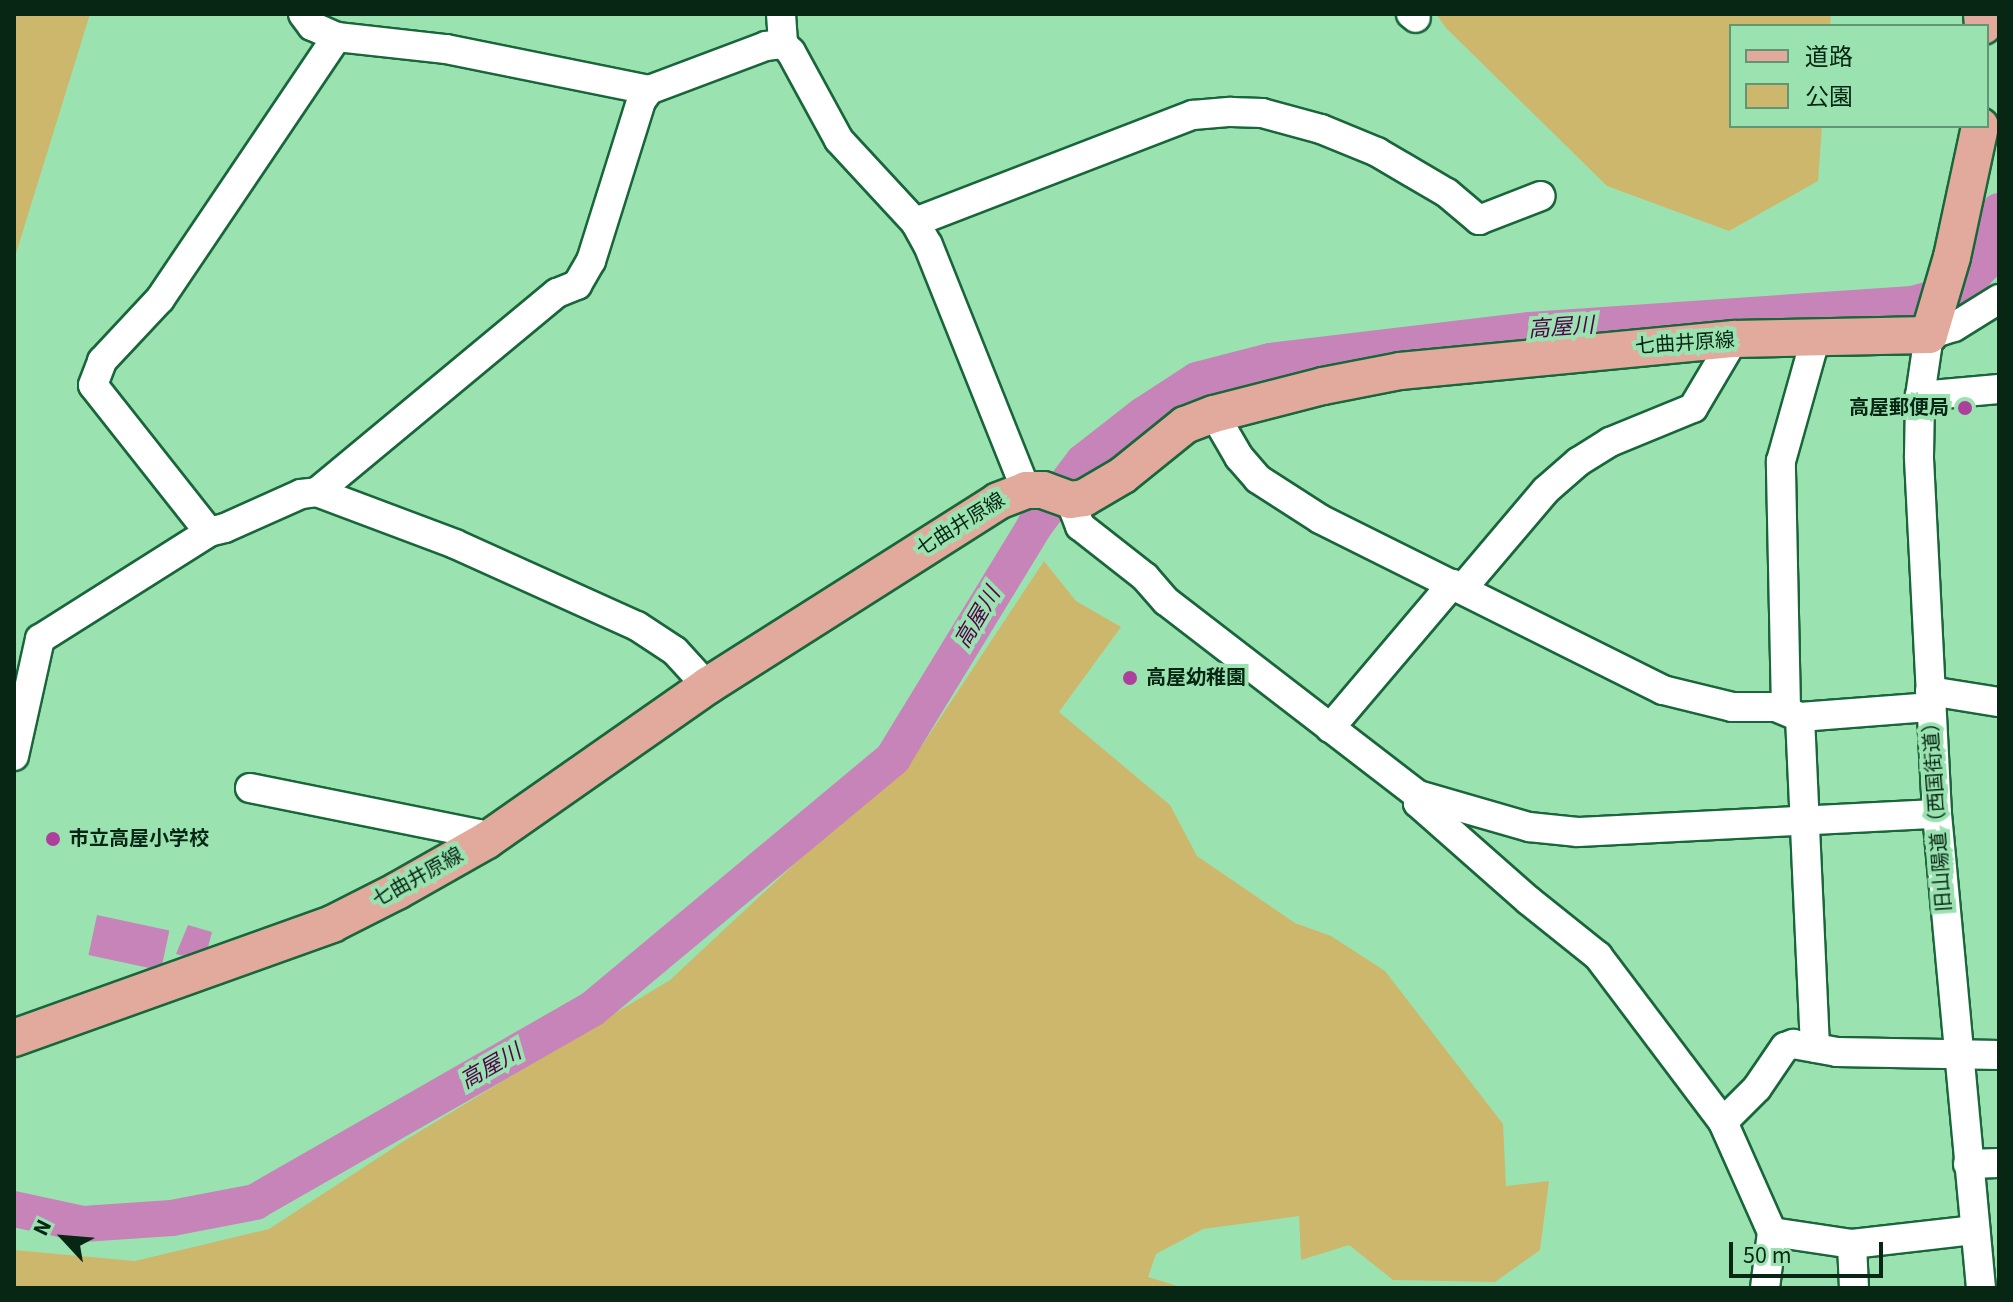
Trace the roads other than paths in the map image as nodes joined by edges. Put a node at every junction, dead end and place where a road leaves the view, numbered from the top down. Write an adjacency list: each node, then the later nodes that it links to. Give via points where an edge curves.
1 (303, 14): 3 (street, via 312,26)
2 (781, 14): 4 (street)
3 (337, 37): 5 (street, via 446,49); 18 (street, via 160,299 102,361 93,385)
4 (783, 44): 5 (street); 8 (street, via 847,153)
5 (649, 90): 16 (street, via 641,101 591,261 577,285 557,293)
6 (1980, 128): 10 (main road)
7 (1541, 196): 8 (street, via 1479,220 1447,193 1377,152 1321,129 1262,113 1231,112 1193,115)
8 (915, 222): 17 (street)
9 (1999, 299): 10 (street, via 1954,327)
10 (1930, 330): 12 (main road, 七曲井原線); 14 (street, 旧山陽道（西国街道）)
11 (1734, 339): 12 (main road, 七曲井原線); 15 (main road, 七曲井原線, via 1400,371); 19 (street, via 1693,408 1610,442 1578,462)
12 (1815, 340): 23 (street, via 1781,461)
13 (1999, 389): 14 (street)
14 (1920, 396): 21 (street, 旧山陽道（西国街道）)
15 (1214, 414): 17 (main road, 七曲井原線, via 1185,425 1101,491); 19 (street, via 1258,479 1320,519)
16 (317, 492): 18 (street); 20 (street, via 455,544 637,626 675,651)
17 (1046, 493): 20 (main road, 七曲井原線, via 998,501); 24 (street, via 1166,601)
18 (209, 532): 25 (street, via 40,639)
19 (1457, 586): 23 (street, via 1663,690 1732,707); 24 (street)
20 (707, 686): 30 (main road, 七曲井原線)
21 (1929, 699): 22 (street); 23 (street); 28 (street, 旧山陽道（西国街道）)
22 (1999, 702)
23 (1793, 713): 29 (street)
24 (1330, 728): 27 (street)
25 (14, 756)
26 (250, 788): 30 (street)
27 (1418, 795): 29 (street, via 1529,827 1578,832); 35 (street, via 1418,803 1598,956)
28 (1937, 814): 29 (street); 33 (street, 旧山陽道（西国街道）)
29 (1802, 823): 32 (street)
30 (487, 840): 31 (main road, 七曲井原線, via 332,924)
31 (14, 1038)
32 (1815, 1048): 33 (street); 35 (street, via 1785,1047 1757,1088)
33 (1957, 1054): 34 (street); 37 (street, 旧山陽道（西国街道）)
34 (1999, 1055)
35 (1723, 1122): 39 (street)
36 (1999, 1163): 37 (street)
37 (1968, 1164): 38 (street, 旧山陽道（西国街道）)
38 (1975, 1230): 40 (street); 43 (street, 旧山陽道（西国街道）)
39 (1772, 1232): 40 (street); 41 (street)
40 (1852, 1244): 42 (street)
41 (1765, 1288)
42 (1854, 1288)
43 (1981, 1288)

